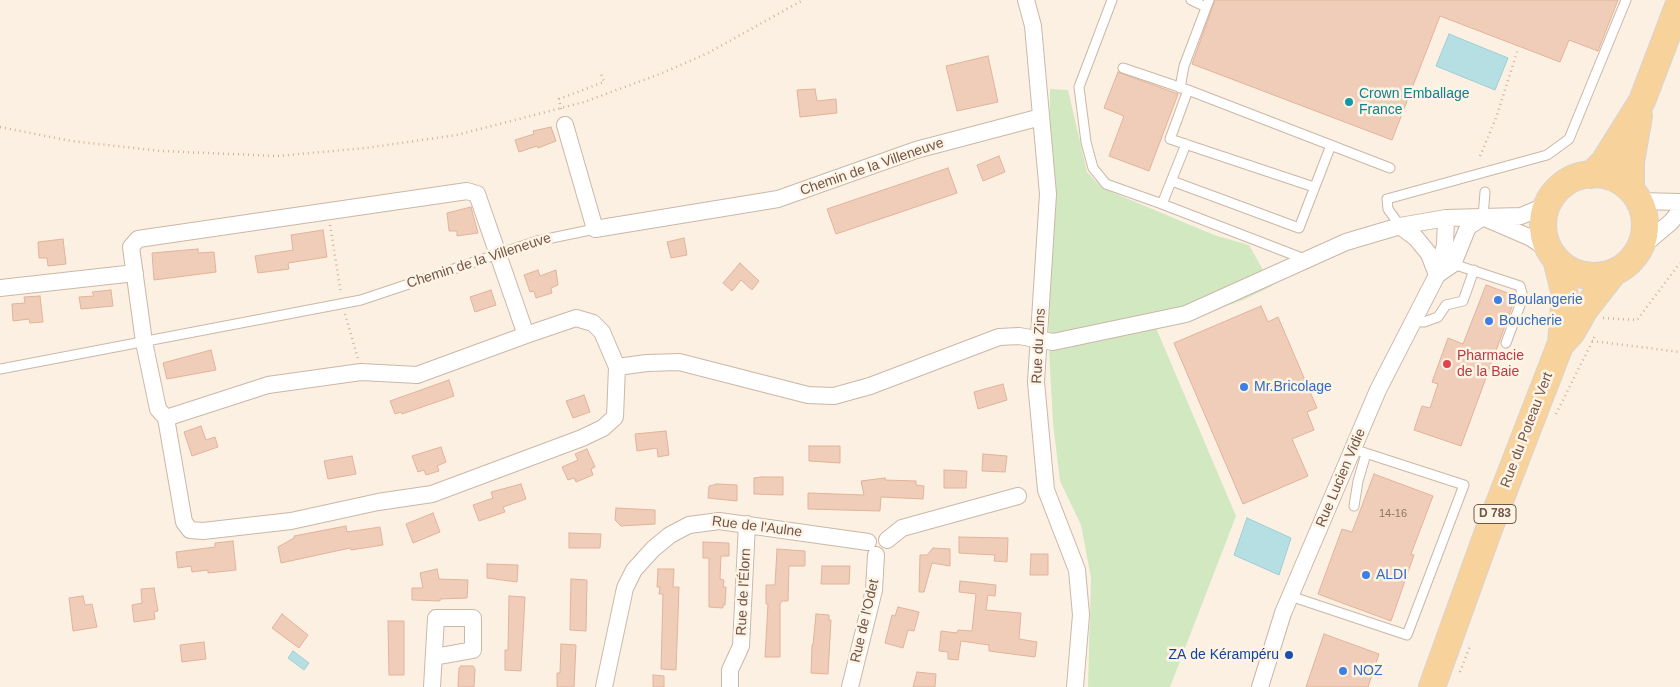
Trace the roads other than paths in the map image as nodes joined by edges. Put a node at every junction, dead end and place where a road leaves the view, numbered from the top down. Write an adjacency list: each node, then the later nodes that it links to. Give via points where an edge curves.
1 (1026, 0): 10 (street, Rue du Zins, via 1033,26)
2 (1112, 0): 21 (lane, via 1079,87 1092,168 1106,184)
3 (1191, 0): 6 (lane)
4 (1626, 0): 26 (lane, via 1569,139 1546,155 1387,199 1388,209)
5 (1680, 1): 9 (main road)
6 (1207, 3): 8 (lane, via 1184,66)
7 (1123, 68): 8 (lane)
8 (1184, 89): 12 (lane, via 1170,138); 13 (lane)
9 (1642, 101): 15 (main road, via 1604,162); 19 (main road, via 1633,147)
10 (1042, 117): 27 (street, Chemin de la Villeneuve, via 916,150 778,198); 40 (street, Rue du Zins, via 1048,194)
11 (565, 126): 27 (street)
12 (1186, 144): 16 (lane); 17 (lane)
13 (1331, 145): 14 (lane); 17 (lane)
14 (1390, 168)
15 (1592, 175): 19 (main road, via 1617,180); 22 (main road, via 1565,184)
16 (1172, 180): 17 (lane, via 1299,228); 21 (lane)
17 (1314, 187)
18 (1485, 192): 24 (lane)
19 (1635, 195): 20 (street); 28 (main road, via 1645,224)
20 (1680, 202)
21 (1162, 204): 31 (lane)
22 (1547, 205): 24 (street, via 1521,216); 30 (main road, via 1543,224)
23 (1680, 211): 28 (street)
24 (1483, 217): 25 (street); 30 (street, via 1518,232); 32 (street, via 1468,227)
25 (1446, 218): 26 (street); 36 (street, Rue Lucien Vidie, via 1445,245)
26 (1400, 226): 31 (street, via 1346,242); 36 (street, via 1429,254)
27 (595, 229): 29 (lane, Chemin de la Villeneuve, via 537,241)
28 (1640, 248): 34 (main road, via 1629,262)
29 (499, 254): 35 (street, via 477,194 467,191 138,239 131,247); 39 (street); 41 (lane, Chemin de la Villeneuve, via 361,300)
30 (1553, 255): 34 (main road, via 1564,266 1583,275); 43 (main road, Rue du Poteau Vert / D 783, via 1565,295)
31 (1307, 261): 40 (street, via 1186,314 1070,339)
32 (1453, 264): 33 (lane); 36 (street, Rue Lucien Vidie)
33 (1474, 270): 38 (lane, via 1463,301 1446,305 1438,317 1424,322); 42 (lane, via 1520,286 1523,297)
34 (1614, 272): 43 (main road, Rue du Poteau Vert / D 783)
35 (134, 273): 37 (street); 41 (street)
36 (1437, 275): 38 (street, Rue Lucien Vidie)
37 (0, 288)
38 (1413, 321): 47 (street, Rue Lucien Vidie, via 1378,390)
39 (526, 335): 44 (street, via 576,318 593,323 602,332); 46 (street, via 416,375 361,372 268,385)
40 (1039, 341): 44 (street, via 1019,336 999,337 870,386 834,396 808,395 679,362); 58 (street, Rue du Zins, via 1036,382 1046,490 1078,570 1082,615)
41 (144, 342): 45 (lane, Chemin de la Villeneuve); 46 (street, via 158,409)
42 (1506, 343)
43 (1561, 343): 60 (main road, Rue du Poteau Vert / D 783)
44 (617, 367): 46 (street, via 615,417 603,428 582,438 432,494 291,521 203,532 190,530 184,522)
45 (0, 369)
46 (166, 418)
47 (1360, 451): 49 (lane); 52 (street, Rue Lucien Vidie); 52 (lane, via 1464,485 1407,635)
48 (1018, 496): 51 (street, via 902,528 887,540 888,550 883,554)
49 (1354, 506)
50 (747, 524): 51 (street, Rue de l'Aulne); 55 (street, Rue de l'Aulne, via 706,521 689,525 670,535 634,570 625,588); 56 (street, Rue de l'Élorn, via 741,646 730,670)
51 (872, 548): 57 (street, Rue de l'Odet, via 874,590)
52 (1290, 596): 59 (street, Rue Lucien Vidie)
53 (434, 657): 54 (street)
54 (432, 687)
55 (604, 687)
56 (730, 687)
57 (850, 687)
58 (1075, 687)
59 (1260, 687)
60 (1432, 687)

